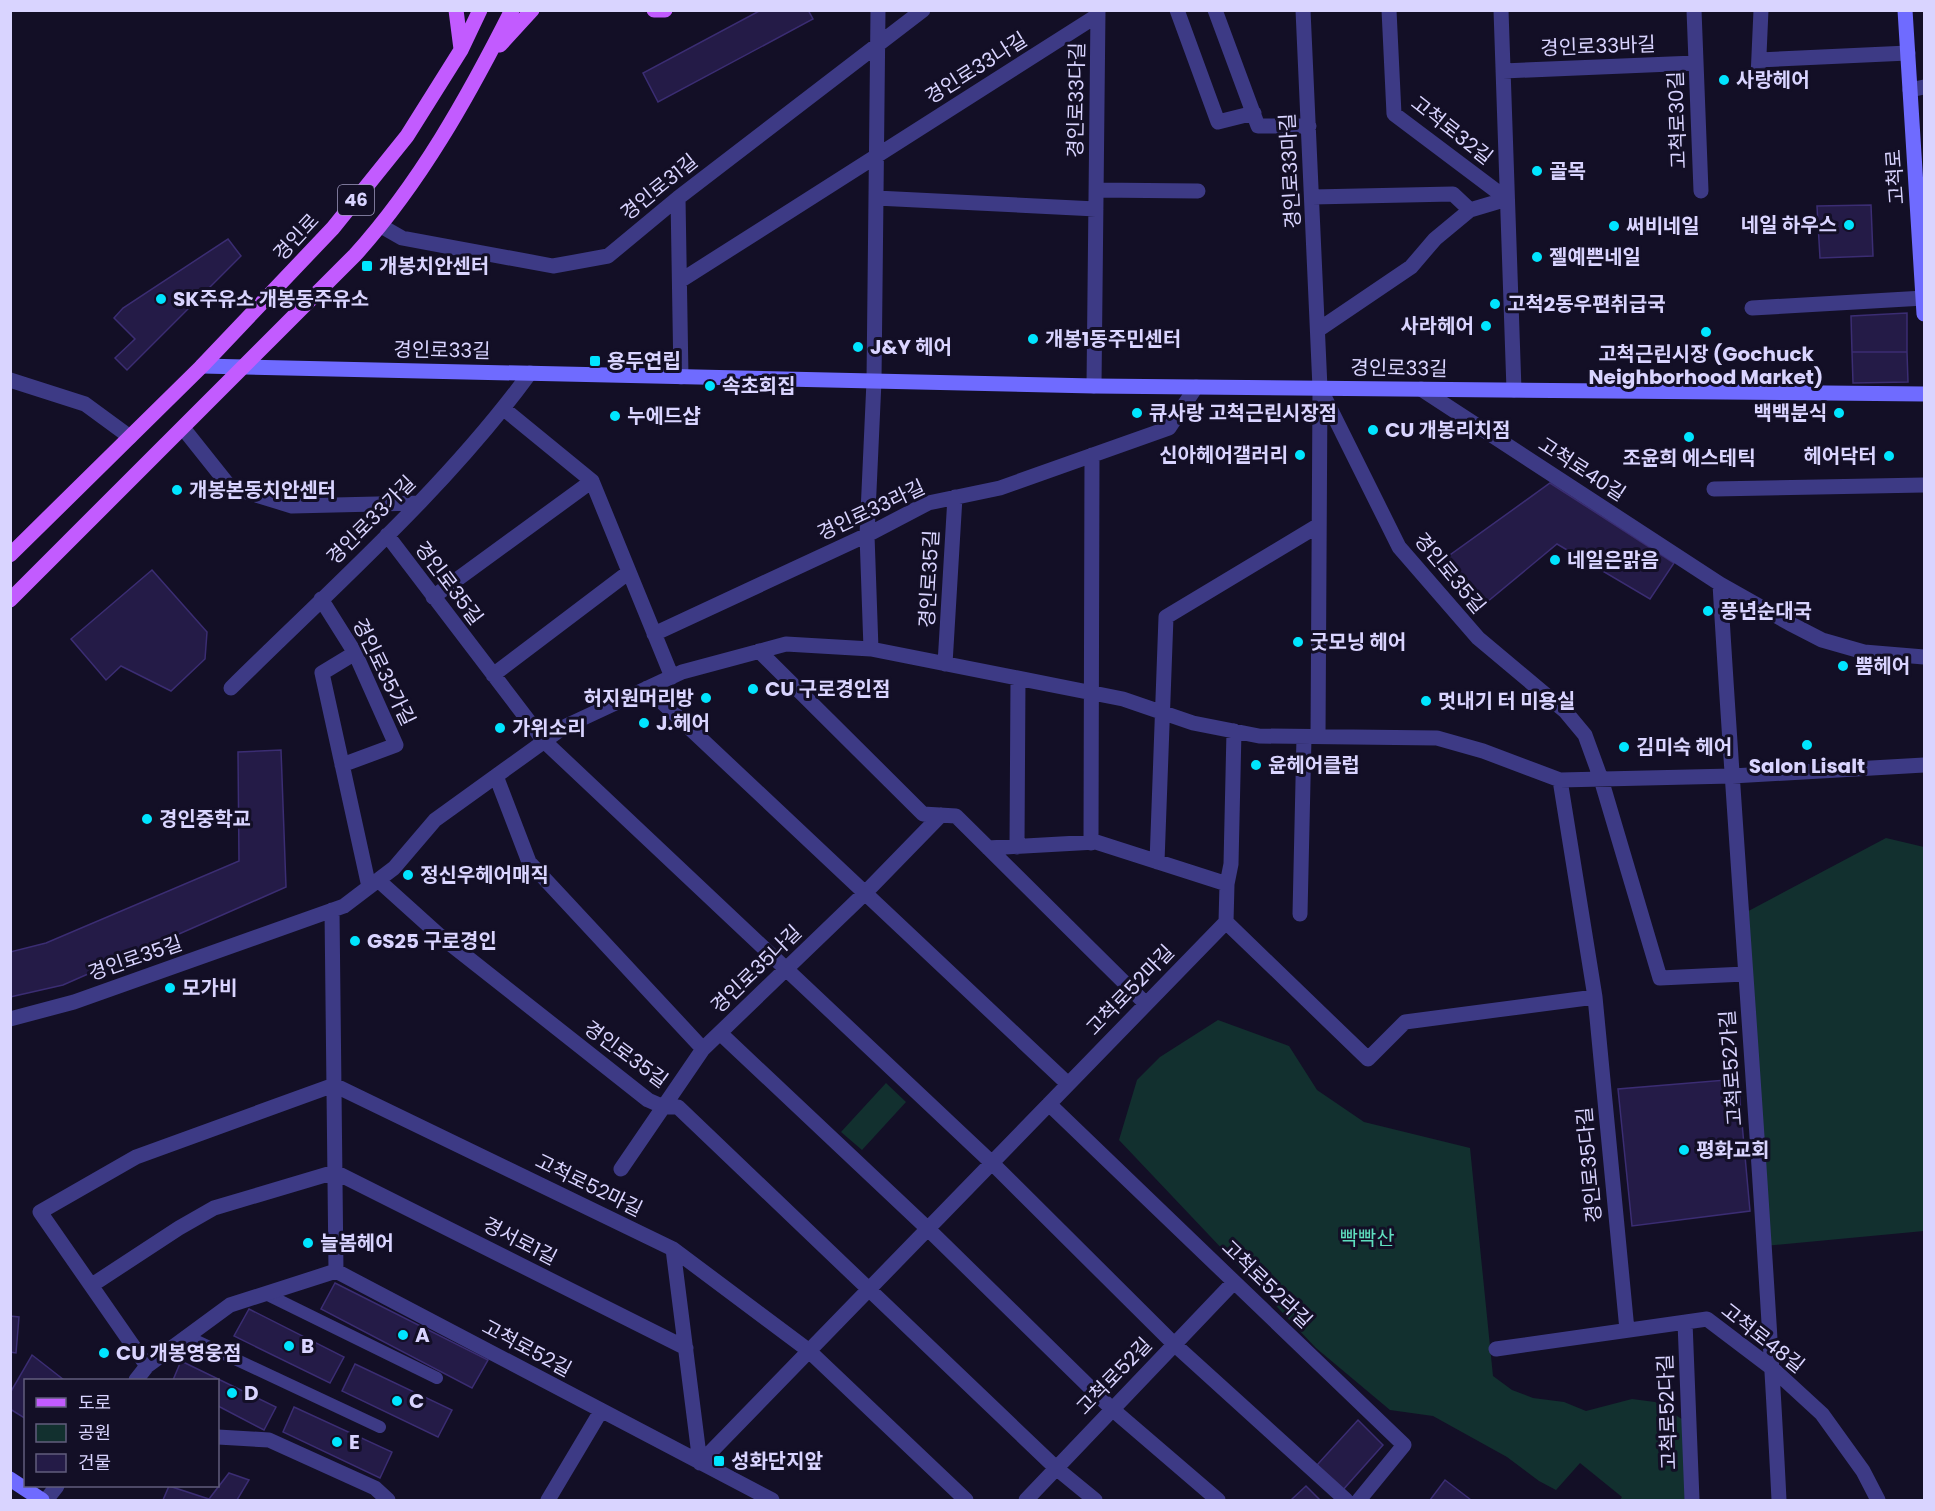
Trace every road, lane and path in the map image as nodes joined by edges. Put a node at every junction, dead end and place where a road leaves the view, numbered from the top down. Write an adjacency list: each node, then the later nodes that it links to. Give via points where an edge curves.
1 (456, 10): 19 (main road)
2 (480, 10): 19 (main road, 경인로 / 46)
3 (512, 10): 21 (main road, 46)
4 (532, 10): 21 (main road)
5 (654, 10): 6 (main road)
6 (665, 10)
7 (878, 10): 18 (street)
8 (923, 10): 18 (street, 경인로31길)
9 (1177, 10): 27 (street, via 1218,122)
10 (1215, 10): 27 (street)
11 (1303, 10): 28 (street, 경인로33마길)
12 (1389, 10): 37 (street, 고척로32길, via 1394,114)
13 (1501, 10): 24 (street)
14 (1694, 10): 23 (street, 고척로30길)
15 (1761, 10): 22 (street)
16 (1905, 10): 20 (street, 고척로)
17 (1098, 13): 29 (street, 경인로33나길); 30 (street, 경인로33다길)
18 (878, 44): 29 (street); 35 (street, 경인로31길)
19 (461, 50): 46 (main road, 경인로 / 46, via 407,136 333,228)
20 (1908, 53): 22 (street); 26 (street, 고척로)
21 (488, 58): 40 (main road, 46, via 433,152)
22 (1759, 60): 25 (street)
23 (1695, 63): 24 (street, 경인로33바길); 32 (street, 고척로30길)
24 (1503, 71): 37 (street)
25 (1758, 77)
26 (1917, 88): 33 (street, 고척로)
27 (1254, 113): 28 (street, via 1258,126)
28 (1308, 126): 34 (street, 경인로33마길)
29 (877, 156): 36 (street); 41 (street, 경인로33나길)
30 (1096, 190): 31 (street); 38 (street, 경인로33다길)
31 (1198, 191)
32 (1701, 191)
33 (1921, 194): 42 (street, 고척로)
34 (1312, 197): 39 (street, via 1453,194); 45 (street, 경인로33마길)
35 (678, 198): 40 (street, 경인로31길, via 608,256 554,266 402,238); 41 (street)
36 (876, 198): 38 (street); 51 (street)
37 (1507, 199): 39 (street); 56 (street)
38 (1096, 209): 52 (street, 경인로33다길)
39 (1470, 210): 45 (street, via 1435,239 1411,267)
40 (381, 226): 47 (main road, 46)
41 (680, 280): 49 (street)
42 (1924, 301): 43 (street); 44 (street, 고척로)
43 (1752, 308)
44 (1924, 314)
45 (1318, 330): 54 (street, 경인로33마길)
46 (202, 366): 47 (street, 경인로33길); 60 (main road, 경인로 / 46)
47 (243, 367): 48 (street, 경인로33길); 59 (main road, 46)
48 (530, 373): 49 (street, 경인로33길); 58 (street, 경인로33가길)
49 (681, 377): 51 (street, 경인로33길)
50 (10, 380): 60 (street, via 85,404)
51 (874, 381): 52 (street, 경인로33길); 69 (street)
52 (1094, 386): 53 (street, 경인로33길)
53 (1196, 387): 54 (street, 경인로33길); 61 (street, 경인로33라길, via 1169,428)
54 (1320, 388): 55 (street, 경인로33길); 67 (street); 96 (street, 경인로35길, via 1399,547 1478,638 1565,711 1585,735)
55 (1421, 389): 56 (street, 경인로33길); 72 (street, 고척로40길)
56 (1514, 390): 57 (street, 경인로33길)
57 (1924, 394)
58 (504, 408): 62 (street); 66 (street, 경인로33가길)
59 (183, 428): 66 (street, via 230,487 261,497 292,506); 75 (main road, 46)
60 (130, 437): 70 (main road, 경인로 / 46)
61 (1092, 455): 65 (street, 경인로33라길, via 1000,488); 87 (street)
62 (592, 481): 71 (street); 73 (street)
63 (1924, 485): 64 (street)
64 (1714, 489)
65 (955, 497): 69 (street, 경인로33라길, via 927,503); 81 (street, 경인로35길)
66 (419, 503): 68 (street, 경인로33가길)
67 (1319, 525): 88 (street, via 1166,617); 90 (street)
68 (387, 535): 73 (street, 경인로35길); 74 (street, 경인로33가길)
69 (867, 535): 76 (street, 경인로33라길); 77 (street)
70 (10, 555)
71 (629, 572): 76 (street); 82 (street)
72 (1720, 584): 80 (street, 고척로40길, via 1822,640 1864,652); 95 (street)
73 (433, 597): 82 (street, 경인로35길)
74 (321, 599): 79 (street, 경인로35가길); 85 (street, 경인로33가길)
75 (10, 600)
76 (654, 634): 83 (street)
77 (871, 649): 78 (street, 경인로35길, via 786,644); 81 (street, 경인로35길)
78 (759, 651): 83 (street, 경인로35길); 98 (street, via 923,814)
79 (355, 653): 92 (street, via 321,673); 92 (street, 경인로35가길, via 396,745)
80 (1924, 657)
81 (945, 663): 84 (street, 경인로35길)
82 (493, 675): 91 (street, 경인로35길)
83 (672, 677): 86 (street, 경인로35길)
84 (1018, 678): 87 (street, 경인로35길); 100 (street)
85 (231, 688)
86 (647, 688): 91 (street, 경인로35길, via 564,727); 105 (street)
87 (1092, 693): 88 (street, 경인로35길); 99 (street)
88 (1161, 712): 89 (street, 경인로35길); 102 (street)
89 (1234, 731): 90 (street, 경인로35길, via 1259,736); 104 (street, via 1231,864)
90 (1311, 737): 97 (street, 경인로35길, via 1437,738); 107 (street)
91 (544, 741): 94 (street, 경인로35길); 109 (street, 경인로35길)
92 (342, 765): 103 (street)
93 (1924, 765): 95 (street, 경인로35길)
94 (496, 776): 103 (street, 경인로35길, via 435,820 394,868); 115 (street, via 529,862)
95 (1732, 776): 96 (street, 경인로35길); 110 (street, 고척로52가길)
96 (1601, 779): 97 (street, 경인로35길); 110 (street, 경인로35길, via 1660,978)
97 (1560, 780): 111 (street, 경인로35다길)
98 (941, 815): 101 (street, via 956,816); 105 (street, 경인로35나길)
99 (1091, 843): 100 (street); 102 (street)
100 (1017, 847): 101 (street)
101 (988, 848): 112 (street)
102 (1157, 862): 104 (street)
103 (373, 884): 106 (street, 경인로35길, via 344,906); 119 (street, 경인로35길, via 648,1100)
104 (1227, 884): 108 (street)
105 (865, 893): 109 (street, 경인로35나길); 116 (street)
106 (332, 910): 113 (street, 경인로35길, via 74,1002); 117 (street)
107 (1300, 914)
108 (1226, 922): 111 (street, via 1368,1059 1405,1022); 112 (street, 고척로52마길)
109 (787, 969): 114 (street, 경인로35나길); 120 (street, 경인로35길)
110 (1745, 974): 138 (street, 고척로52가길)
111 (1595, 997): 131 (street, 경인로35다길)
112 (1146, 1004): 116 (street, 고척로52마길)
113 (10, 1019)
114 (720, 1033): 115 (street, 경인로35나길); 123 (street)
115 (703, 1049): 119 (street, 경인로35나길)
116 (1068, 1084): 118 (street, 고척로52마길)
117 (334, 1085): 122 (street); 124 (street, 고척로52마길); 127 (street, via 136,1157 40,1212)
118 (1049, 1104): 120 (street, 고척로52마길); 126 (street, 고척로52라길)
119 (664, 1107): 121 (street, 경인로35나길); 128 (street, 경인로35길, via 678,1107)
120 (992, 1162): 123 (street, 고척로52마길); 133 (street)
121 (621, 1169)
122 (335, 1172): 125 (street); 127 (street, via 214,1208); 134 (street, 경서로1길)
123 (927, 1228): 128 (street, 고척로52마길); 141 (street)
124 (673, 1249): 134 (street); 136 (street, 고척로52마길)
125 (336, 1271): 129 (street); 142 (street, 고척로52길)
126 (1234, 1282): 133 (street, 고척로52길); 158 (street, 고척로52라길, via 1404,1444)
127 (92, 1285): 137 (street)
128 (869, 1289): 136 (street, 고척로52마길); 146 (street)
129 (266, 1294): 132 (street, via 230,1305); 139 (lane)
130 (1684, 1322): 131 (street, 고척로48길); 138 (street, 고척로48길, via 1707,1319); 159 (street, 고척로52다길)
131 (1627, 1330): 135 (street, 고척로48길)
132 (186, 1336): 137 (street); 143 (lane)
133 (1174, 1344): 141 (street, 고척로52길); 157 (street)
134 (686, 1348): 145 (street)
135 (1496, 1349)
136 (808, 1350): 145 (street, 고척로52마길); 153 (street)
137 (147, 1366): 140 (street)
138 (1773, 1369): 160 (street, 고척로52가길); 161 (street, 고척로48길, via 1822,1414 1863,1471)
139 (437, 1378)
140 (137, 1379)
141 (1112, 1409): 146 (street, 고척로52길); 156 (street)
142 (601, 1411): 145 (street, 고척로52길); 151 (street)
143 (380, 1427)
144 (219, 1437): 150 (street, via 269,1440 375,1488)
145 (700, 1462): 152 (street, 고척로52길)
146 (1056, 1468): 154 (street, 고척로52길); 155 (street)
147 (10, 1479): 149 (street)
148 (55, 1487): 149 (street)
149 (44, 1500)
150 (388, 1500)
151 (548, 1500)
152 (772, 1500)
153 (966, 1500)
154 (1026, 1500)
155 (1095, 1500)
156 (1218, 1500)
157 (1346, 1500)
158 (1359, 1500)
159 (1692, 1500)
160 (1779, 1500)
161 (1878, 1500)

